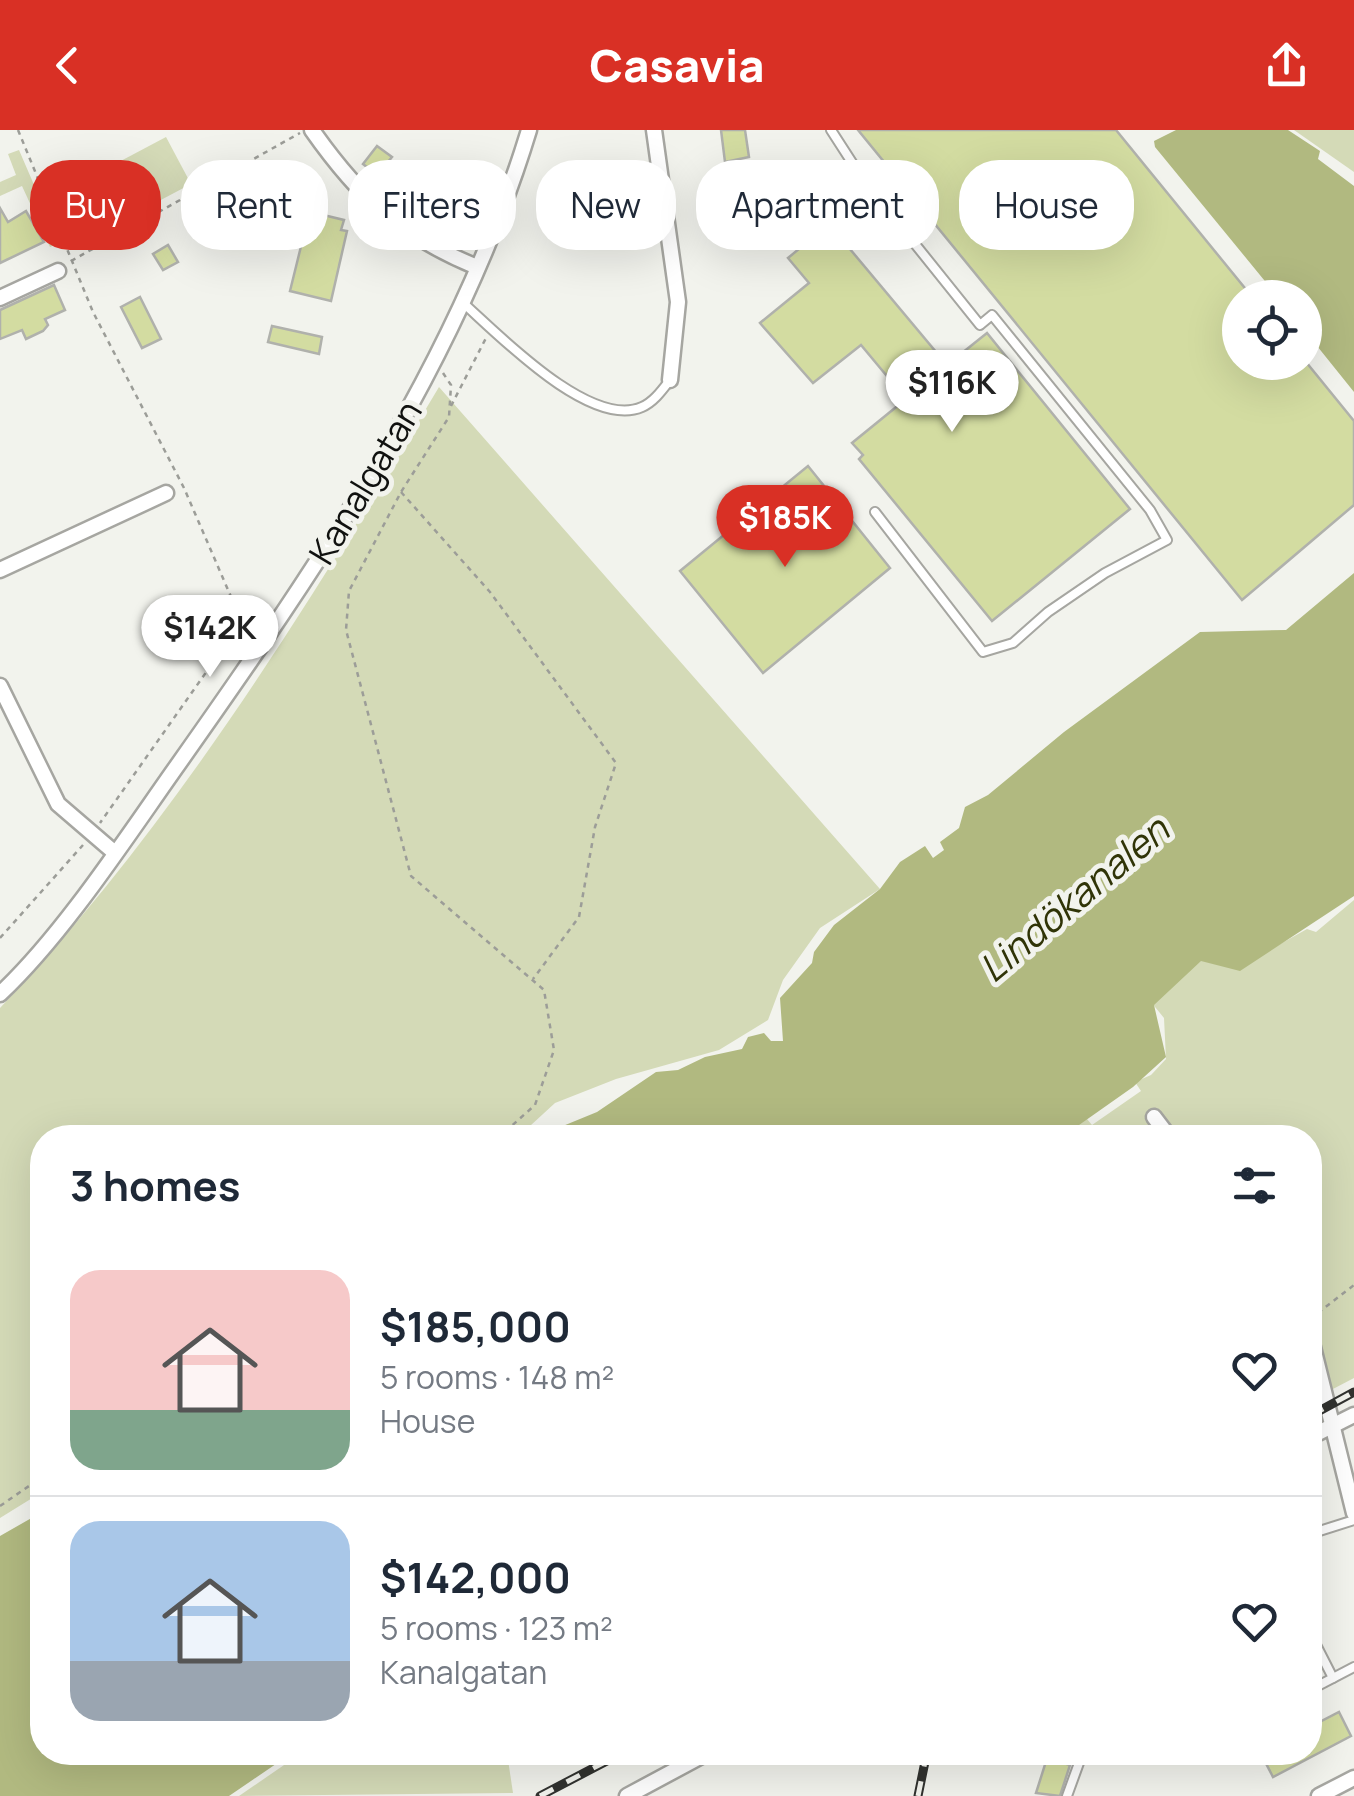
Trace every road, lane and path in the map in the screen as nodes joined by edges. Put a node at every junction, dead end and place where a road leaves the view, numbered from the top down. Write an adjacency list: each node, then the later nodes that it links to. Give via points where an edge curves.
1 (18, 130): 6 (path)
2 (309, 130): 6 (path); 7 (street, via 419,242)
3 (529, 130): 7 (street, Kanalgatan)
4 (654, 130): 13 (street, via 678,302)
5 (830, 130): 17 (lane, via 980,325 992,316 1150,510 1167,540 1105,573 1014,644 983,652)
6 (72, 261): 20 (path, via 238,614 226,644)
7 (476, 267): 10 (street, Kanalgatan)
8 (58, 271): 9 (street)
9 (0, 298)
10 (461, 301): 11 (lane); 12 (street, Kanalgatan)
11 (491, 328): 13 (lane, via 556,384 602,404 644,407); 14 (path)
12 (435, 359): 14 (path, via 451,386); 21 (street, Kanalgatan, via 298,595)
13 (670, 380)
14 (450, 409): 15 (path)
15 (401, 492): 23 (path, via 349,591 346,630 411,876); 23 (path, via 490,592 616,763 595,827 579,917)
16 (166, 493): 18 (street)
17 (875, 512)
18 (0, 570)
19 (0, 686): 20 (street, via 58,804)
20 (92, 834): 21 (street); 22 (path)
21 (115, 853): 24 (street, Kanalgatan)
22 (0, 938)
23 (532, 980): 26 (path, via 544,990 554,1050 535,1105)
24 (0, 994)
25 (1154, 1117): 27 (street)
26 (513, 1125)
27 (1160, 1125)
28 (1354, 1285): 29 (path)
29 (1322, 1310)
30 (1322, 1380): 32 (street)
31 (1354, 1415): 32 (street)
32 (1334, 1425): 33 (street); 36 (street)
33 (1322, 1431)
34 (30, 1485): 35 (path)
35 (0, 1506)
36 (1354, 1517): 37 (lane)
37 (1322, 1529)
38 (1322, 1656): 40 (lane)
39 (1354, 1667): 40 (lane)
40 (1333, 1678): 41 (lane)
41 (1322, 1684)
42 (685, 1765): 45 (street)
43 (1078, 1765): 46 (lane)
44 (1348, 1785): 47 (street)
45 (627, 1796)
46 (1067, 1796)
47 (1319, 1796)

